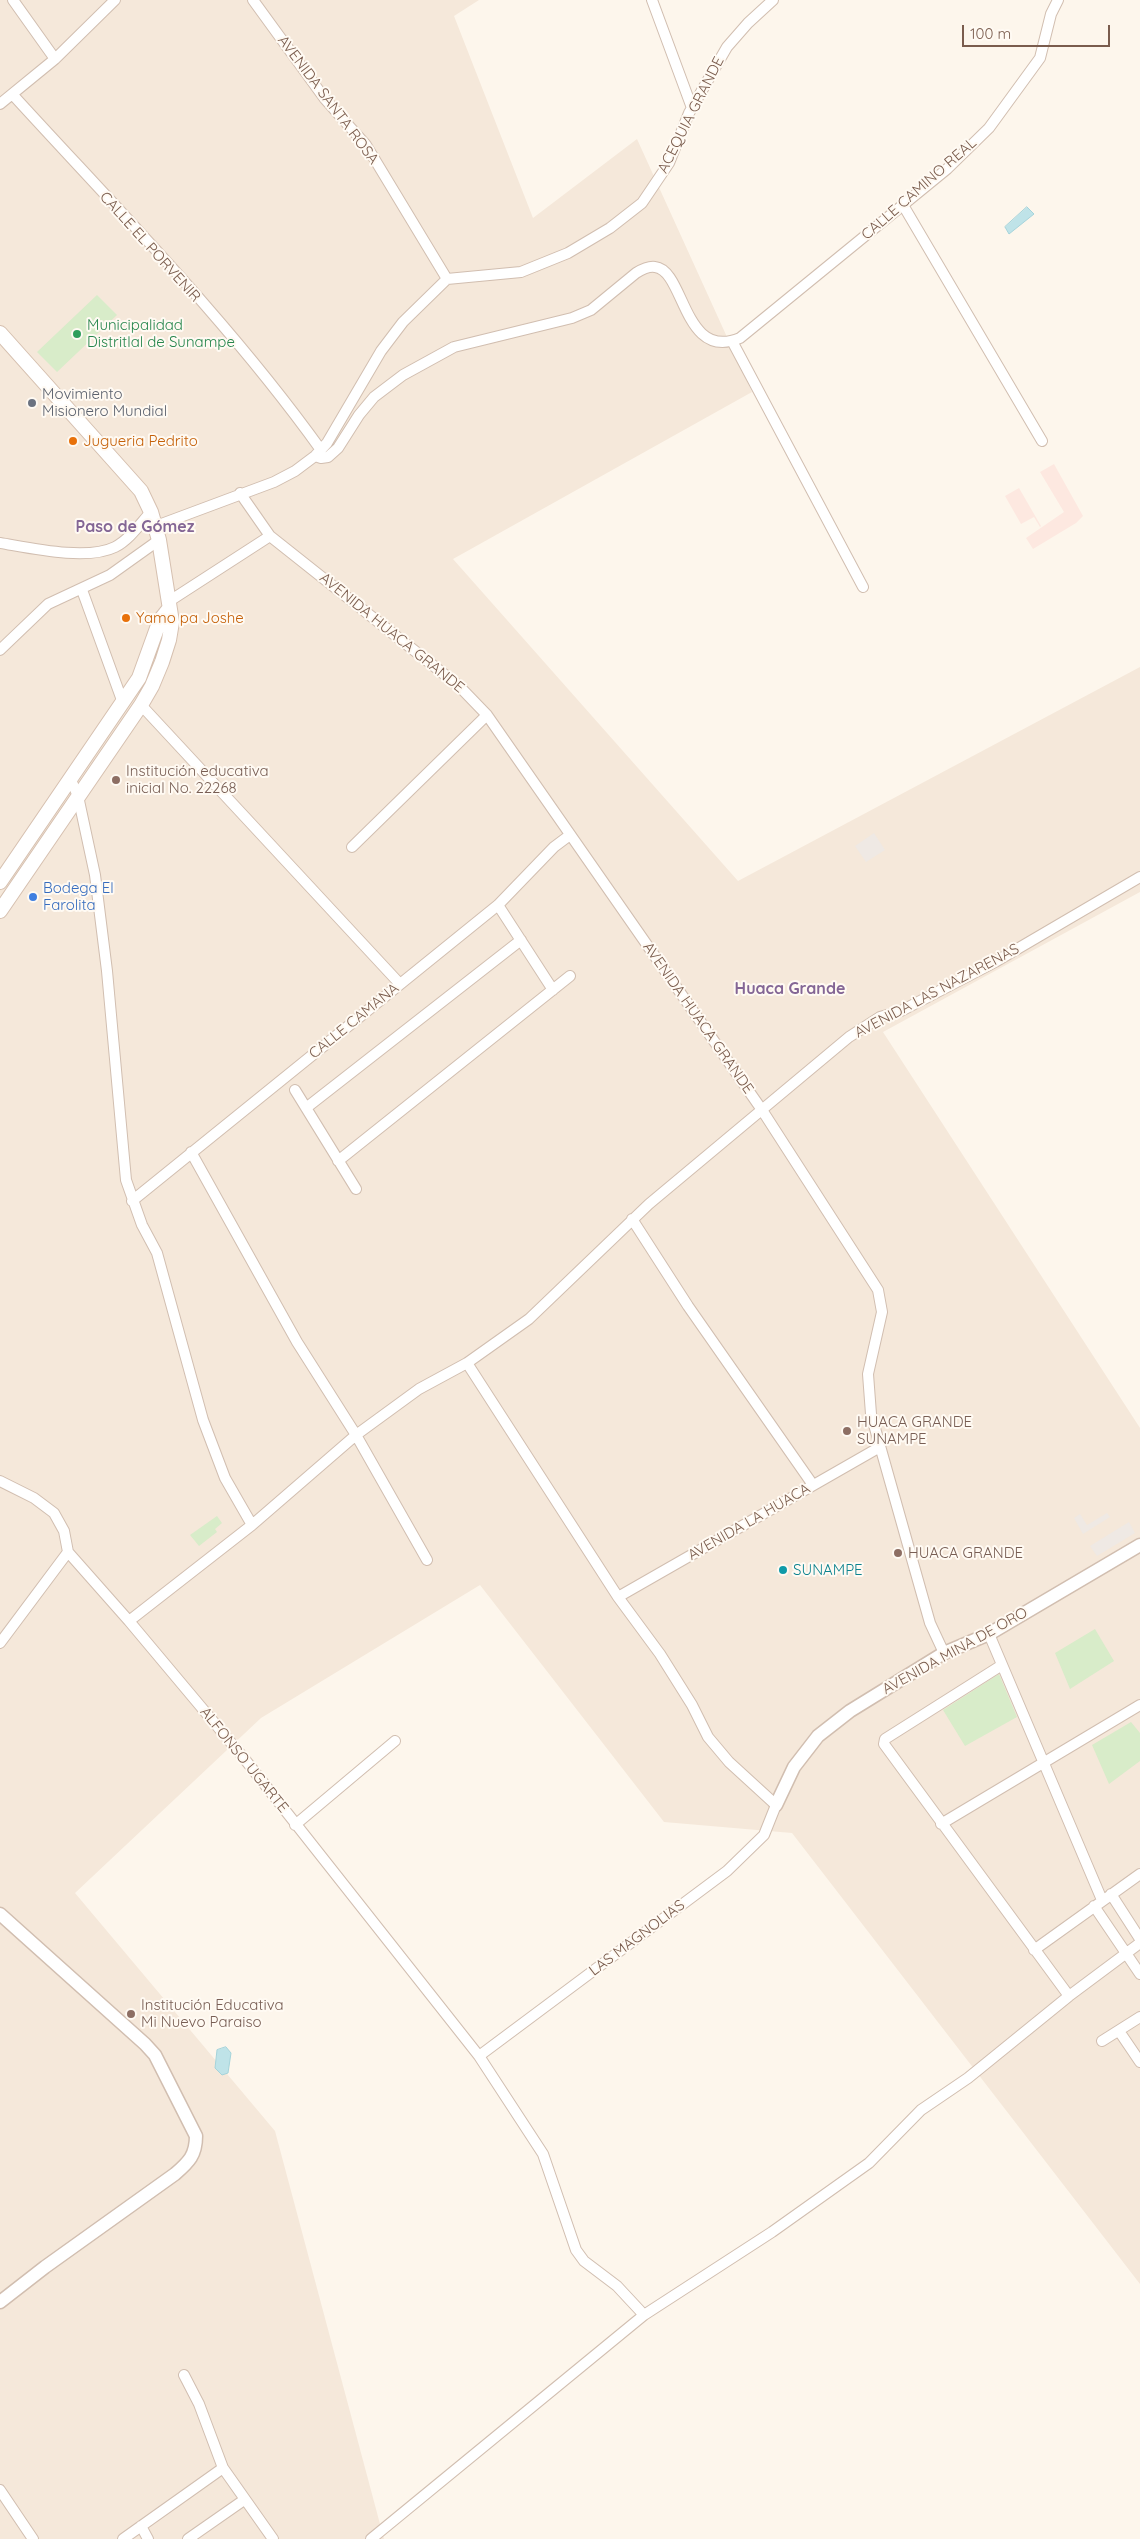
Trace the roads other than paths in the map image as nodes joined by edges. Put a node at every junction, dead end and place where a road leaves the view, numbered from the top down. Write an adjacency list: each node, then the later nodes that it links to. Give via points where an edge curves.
1 (13, 0): 7 (street)
2 (115, 0): 7 (street)
3 (253, 0): 12 (street, AVENIDA SANTA ROSA, via 325,99 366,145)
4 (652, 0): 10 (street)
5 (773, 0): 10 (street, ACEQUIA GRANDE, via 727,47)
6 (1058, 0): 11 (street, CALLE CAMINO REAL, via 1051,14 1040,58 989,128 947,169)
7 (55, 59): 8 (street)
8 (13, 94): 9 (street); 16 (street, CALLE EL PORVENIR, via 168,265 286,402)
9 (0, 104)
10 (692, 108): 12 (street, ACEQUIA GRANDE, via 670,163 642,203 610,228 568,253 521,272)
11 (903, 205): 14 (street, CALLE CAMINO REAL, via 740,338); 15 (street)
12 (446, 279): 16 (street, via 403,322 381,351 328,443)
13 (0, 333): 18 (main road, via 141,491)
14 (732, 341): 16 (street, via 713,341 702,334 663,270 645,269 591,310 454,347 403,375 374,398 338,448 328,457 321,458); 23 (street)
15 (1042, 441)
16 (318, 453): 17 (street, via 274,482)
17 (240, 493): 19 (street); 20 (street, AVENIDA HUACA GRANDE)
18 (151, 512): 19 (main road); 22 (street, via 124,541 107,551 72,554)
19 (156, 526): 21 (main road)
20 (270, 536): 25 (street); 29 (street, AVENIDA HUACA GRANDE, via 459,686)
21 (159, 540): 24 (street, via 110,575); 25 (main road)
22 (0, 543)
23 (863, 587)
24 (82, 590): 26 (street, via 48,604); 27 (street)
25 (168, 606): 27 (main road, via 139,678); 28 (main road, via 172,622 169,640)
26 (0, 650)
27 (123, 703): 30 (main road)
28 (141, 706): 31 (main road); 40 (street)
29 (487, 715): 32 (street, AVENIDA HUACA GRANDE); 33 (street)
30 (70, 780): 31 (street); 35 (main road)
31 (78, 796): 37 (main road); 48 (street, via 95,876 126,1180)
32 (570, 835): 36 (street, CALLE CAMANA, via 554,847); 44 (street, AVENIDA HUACA GRANDE)
33 (352, 847)
34 (1140, 877): 44 (street, AVENIDA LAS NAZARENAS, via 995,962 901,1011 864,1026)
35 (0, 882)
36 (498, 905): 38 (street); 40 (street, CALLE CAMANA)
37 (0, 911)
38 (521, 940): 41 (street); 43 (street)
39 (570, 976): 41 (street)
40 (400, 984): 45 (street, CALLE CAMANA)
41 (553, 990): 46 (street)
42 (295, 1090): 43 (street)
43 (306, 1108): 46 (street)
44 (762, 1110): 49 (street, AVENIDA LAS NAZARENAS); 52 (street, AVENIDA HUACA GRANDE, via 878,1290 882,1312 868,1374 871,1414)
45 (191, 1152): 48 (street, CALLE CAMANA); 51 (street, via 297,1342)
46 (338, 1161): 47 (street)
47 (356, 1189)
48 (132, 1201): 55 (street, via 157,1253 203,1420 224,1478)
49 (632, 1219): 50 (street, AVENIDA LAS NAZARENAS, via 529,1319); 54 (street, via 688,1306)
50 (467, 1363): 51 (street, AVENIDA LAS NAZARENAS, via 419,1389); 59 (street)
51 (356, 1435): 55 (street, AVENIDA LAS NAZARENAS); 58 (street)
52 (880, 1447): 54 (street, AVENIDA LA HUACA); 63 (street, AVENIDA HUACA GRANDE, via 930,1623)
53 (0, 1481): 57 (street, ALFONSO UGARTE, via 34,1498 54,1513 64,1531)
54 (813, 1484): 59 (street, AVENIDA LA HUACA)
55 (252, 1525): 60 (street, AVENIDA LAS NAZARENAS)
56 (1140, 1545): 61 (street, AVENIDA MINA DE ORO)
57 (68, 1552): 60 (street, ALFONSO UGARTE); 62 (street)
58 (427, 1560)
59 (618, 1597): 68 (street, via 660,1654 708,1737 729,1762)
60 (129, 1621): 70 (street, ALFONSO UGARTE)
61 (989, 1634): 63 (street, AVENIDA MINA DE ORO); 64 (street)
62 (0, 1643)
63 (944, 1653): 68 (street, AVENIDA MINA DE ORO, via 850,1711 818,1736 794,1767)
64 (1002, 1665): 67 (street); 69 (street, via 885,1739 884,1744)
65 (1140, 1705): 67 (street)
66 (395, 1742): 70 (street)
67 (1044, 1764): 69 (street); 72 (street)
68 (776, 1805): 83 (street, LAS MAGNOLIAS, via 764,1835 727,1871)
69 (941, 1824): 76 (street)
70 (296, 1825): 83 (street, ALFONSO UGARTE)
71 (1140, 1874): 72 (street)
72 (1102, 1900): 74 (street); 76 (street); 77 (street)
73 (0, 1914): 85 (street, via 155,2055 196,2136 196,2150 189,2162 175,2174)
74 (1140, 1939)
75 (1140, 1943): 77 (street)
76 (1034, 1950): 79 (street)
77 (1127, 1953): 78 (street); 79 (street)
78 (1140, 1974)
79 (1068, 1996): 86 (street, via 968,2078 921,2110 869,2163 772,2232)
80 (1140, 2017): 81 (street)
81 (1119, 2031): 82 (street); 84 (street)
82 (1102, 2041)
83 (479, 2056): 86 (street, ALFONSO UGARTE, via 543,2154 576,2250)
84 (1140, 2062)
85 (0, 2302)
86 (644, 2315): 97 (street)
87 (184, 2375): 88 (street, via 205,2418)
88 (223, 2468): 90 (street); 91 (street)
89 (0, 2490): 92 (street)
90 (244, 2500): 95 (street); 96 (street)
91 (141, 2526): 93 (street); 94 (street)
92 (33, 2539)
93 (123, 2539)
94 (148, 2539)
95 (188, 2539)
96 (273, 2539)
97 (371, 2539)

